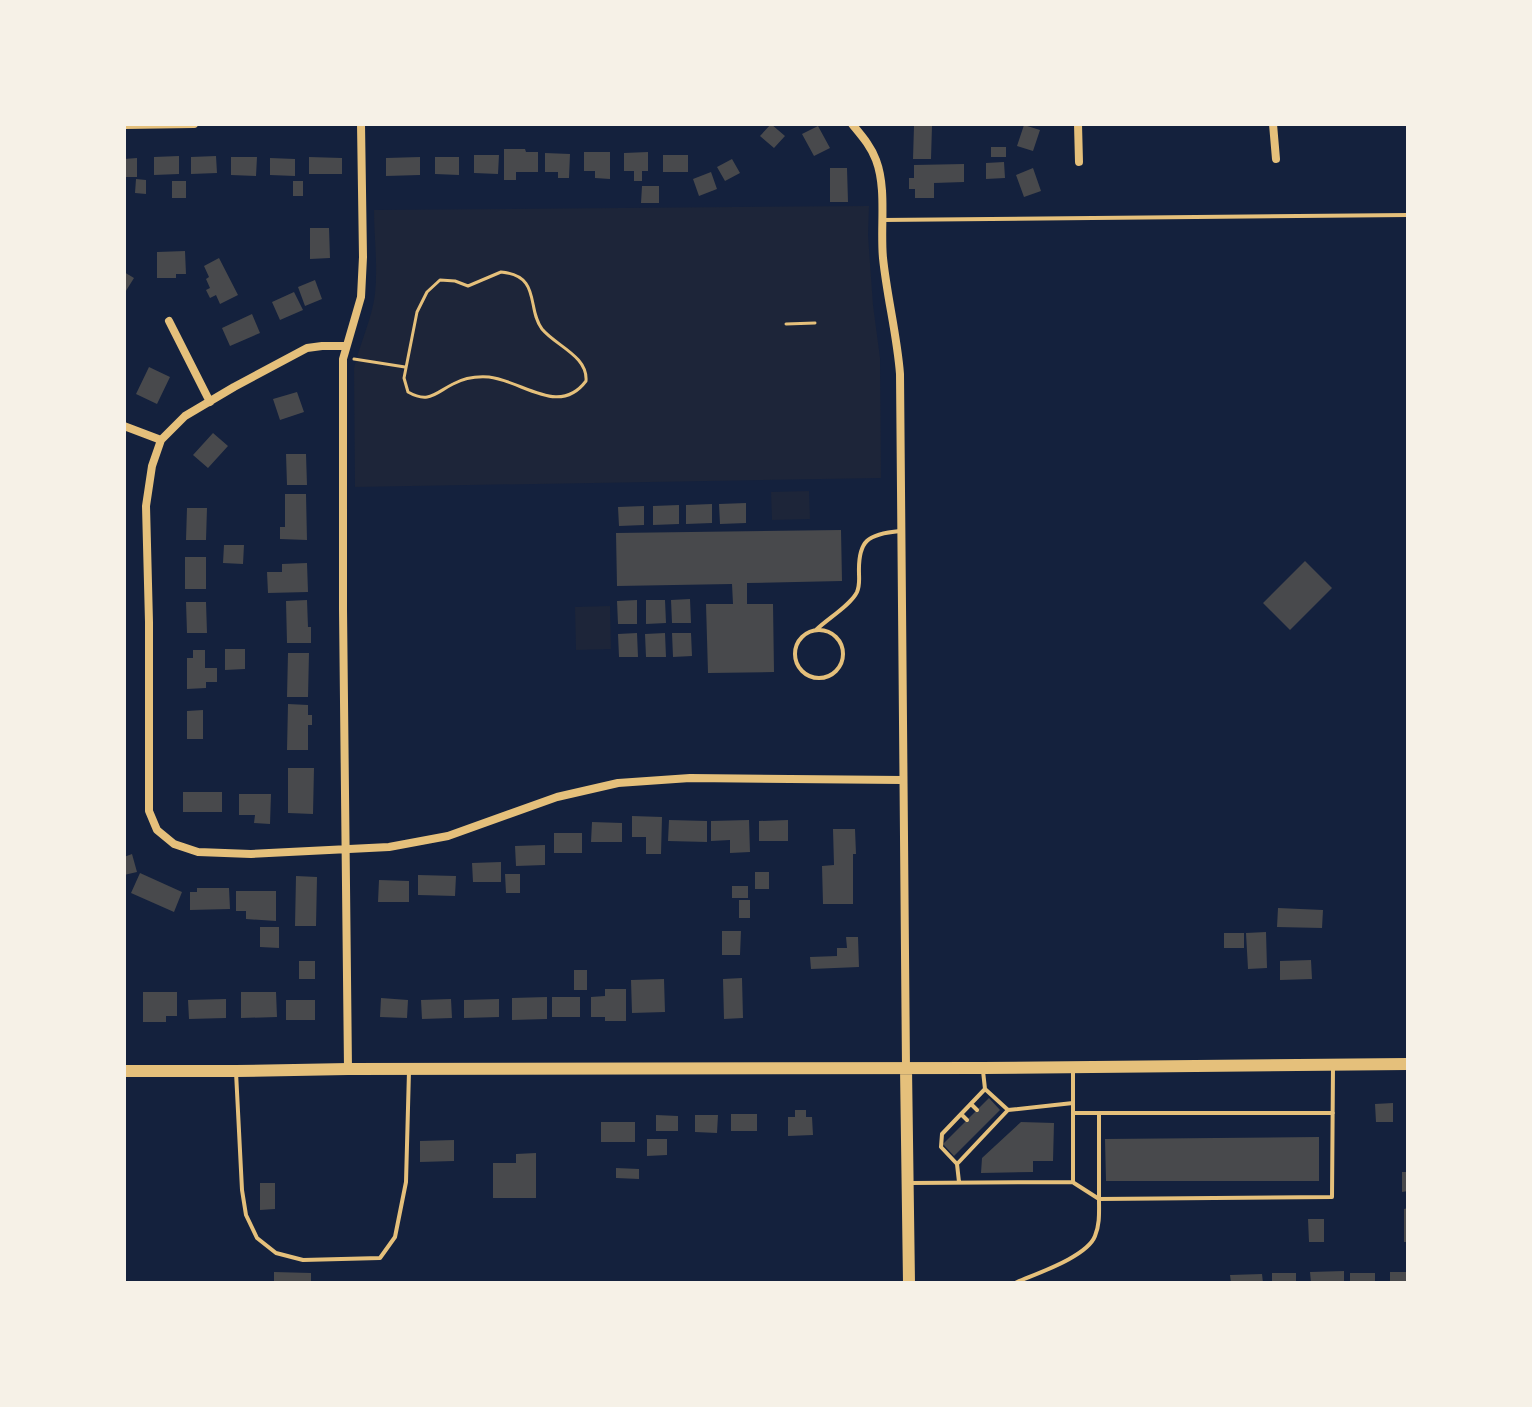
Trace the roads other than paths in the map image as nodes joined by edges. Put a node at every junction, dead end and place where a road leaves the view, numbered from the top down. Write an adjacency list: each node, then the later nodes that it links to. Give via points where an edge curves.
1 (194, 124): 6 (street)
2 (361, 124): 12 (street, via 361,297)
3 (852, 124): 10 (street, via 876,159)
4 (1078, 124): 8 (street)
5 (1273, 124): 7 (street)
6 (124, 125)
7 (1276, 159)
8 (1079, 162)
9 (1408, 215): 10 (lane)
10 (882, 220): 16 (street, via 899,360)
11 (169, 321): 13 (street)
12 (346, 346): 13 (street, via 307,348); 19 (street)
13 (210, 402): 15 (street, via 185,416)
14 (124, 426): 15 (street)
15 (161, 440): 19 (street, via 146,506 149,811 157,830 174,844 198,852)
16 (902, 531): 17 (lane, via 864,542 856,594); 18 (street)
17 (816, 630): 17 (lane, via 801,638 795,653 800,669 822,678 840,665 843,650 830,632)
18 (902, 780): 19 (street, via 690,778 618,783 557,797 448,836); 23 (street)
19 (347, 849): 25 (street)
20 (1408, 1064): 21 (main road)
21 (1333, 1065): 22 (main road); 36 (lane)
22 (1073, 1067): 24 (main road); 30 (lane)
23 (906, 1068): 24 (main road); 26 (main road); 44 (main road)
24 (983, 1068): 29 (lane)
25 (348, 1069): 26 (main road); 28 (main road)
26 (409, 1069): 28 (lane, via 406,1182 395,1237 380,1258 303,1260 276,1253 257,1238 246,1215)
27 (124, 1071): 28 (main road)
28 (236, 1071)
29 (985, 1089): 31 (lane); 33 (lane)
30 (1073, 1103): 33 (lane); 34 (lane)
31 (971, 1104): 32 (lane); 37 (lane)
32 (977, 1110)
33 (1008, 1110): 41 (lane)
34 (1073, 1113): 35 (lane); 43 (lane)
35 (1099, 1113): 36 (lane); 45 (lane)
36 (1333, 1113): 45 (lane, via 1332,1197)
37 (961, 1114): 38 (lane); 39 (lane)
38 (967, 1120)
39 (949, 1126): 40 (lane); 41 (lane, via 941,1147)
40 (954, 1132)
41 (957, 1164): 42 (lane)
42 (959, 1182): 43 (lane); 44 (lane)
43 (1073, 1182): 45 (lane)
44 (909, 1183): 46 (main road)
45 (1099, 1199): 47 (lane, via 1094,1240 1080,1254)
46 (909, 1283)
47 (1015, 1283)

